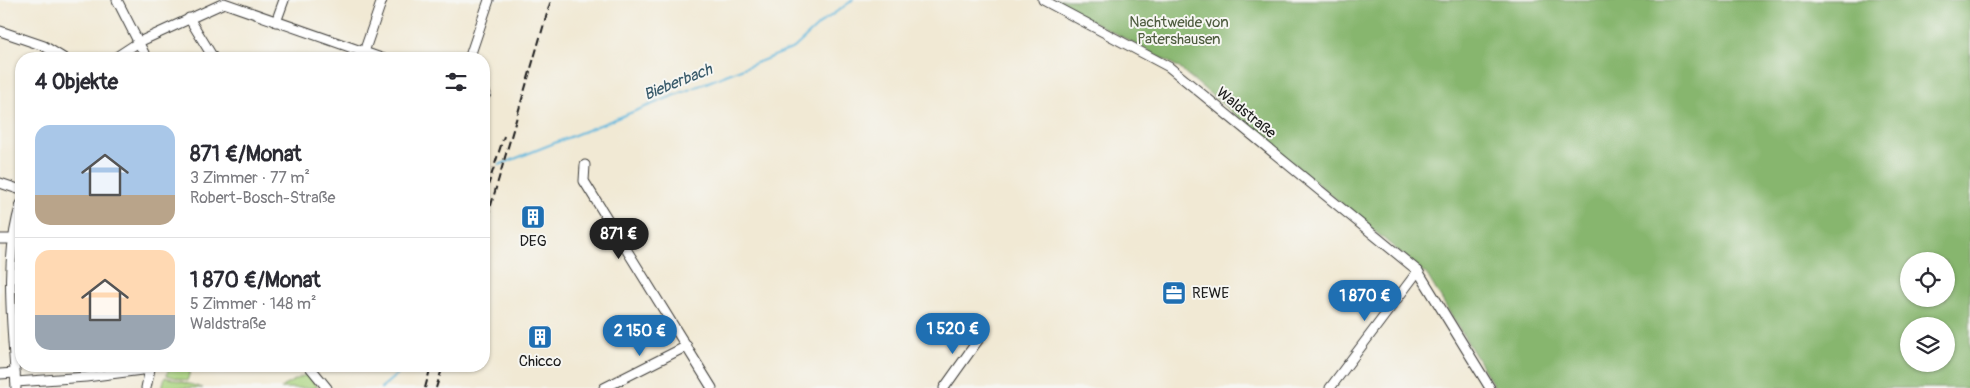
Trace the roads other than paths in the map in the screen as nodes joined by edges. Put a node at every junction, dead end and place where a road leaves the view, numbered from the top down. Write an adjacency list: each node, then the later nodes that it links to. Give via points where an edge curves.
1 (116, 0): 10 (street)
2 (284, 0): 8 (street)
3 (382, 0): 15 (street)
4 (489, 0): 16 (street)
5 (1042, 0): 23 (street, Waldstraße, via 1169,67)
6 (223, 1): 7 (street); 8 (street)
7 (190, 18): 10 (street); 14 (street)
8 (276, 22): 15 (street)
9 (0, 31): 11 (street)
10 (139, 42): 12 (street); 13 (street)
11 (54, 52)
12 (124, 52)
13 (144, 52)
14 (210, 52)
15 (364, 52)
16 (471, 52)
17 (585, 165): 25 (street, via 584,181)
18 (0, 183): 19 (street)
19 (15, 188)
20 (15, 234): 22 (street)
21 (0, 239): 22 (street)
22 (14, 239): 30 (street)
23 (1418, 271): 36 (street); 37 (street, Waldstraße)
24 (981, 336): 35 (street)
25 (687, 346): 33 (street); 34 (street)
26 (126, 372): 30 (street)
27 (149, 372): 31 (street)
28 (314, 372): 32 (street)
29 (0, 374): 30 (street)
30 (15, 381)
31 (146, 388)
32 (327, 388)
33 (604, 388)
34 (712, 388)
35 (944, 388)
36 (1330, 388)
37 (1490, 388)

